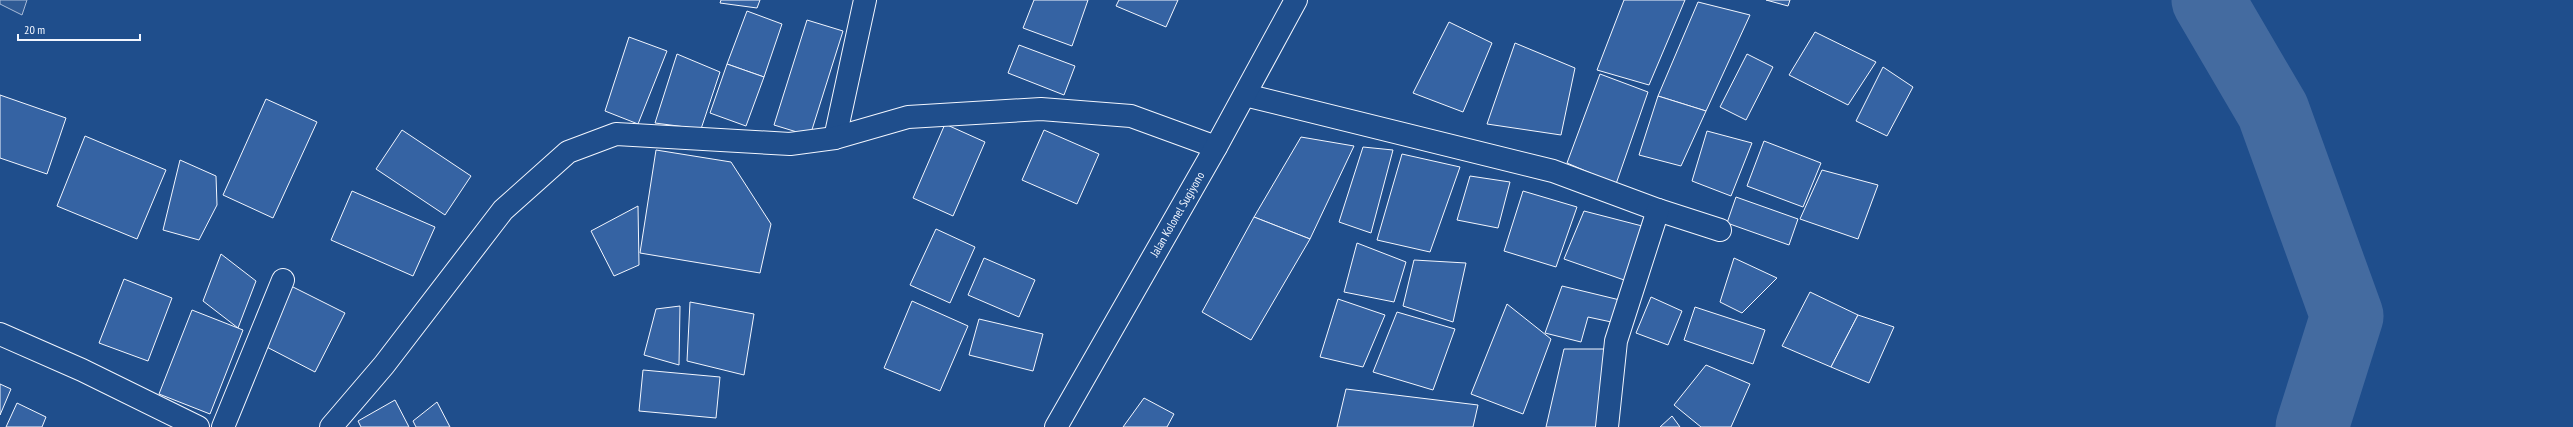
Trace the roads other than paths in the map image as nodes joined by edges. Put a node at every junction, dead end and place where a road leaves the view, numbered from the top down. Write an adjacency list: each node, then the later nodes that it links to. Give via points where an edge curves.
1 (865, 0): 4 (main road)
2 (1296, 0): 3 (main road, Jalan Kolonel Sugiyono)
3 (1245, 95): 5 (main road, Jalan Kolonel Sugiyono); 6 (main road, via 1553,171)
4 (835, 138): 5 (main road, via 908,117 1041,109 1131,116); 12 (main road, via 790,144 616,134 568,152 503,210 384,364)
5 (1216, 147): 13 (main road, Jalan Kolonel Sugiyono)
6 (1658, 210): 7 (main road); 14 (main road, via 1616,341)
7 (1720, 230)
8 (283, 280): 11 (main road)
9 (0, 334): 10 (main road, via 82,370)
10 (198, 427)
11 (223, 427)
12 (331, 427)
13 (1056, 427)
14 (1607, 427)

